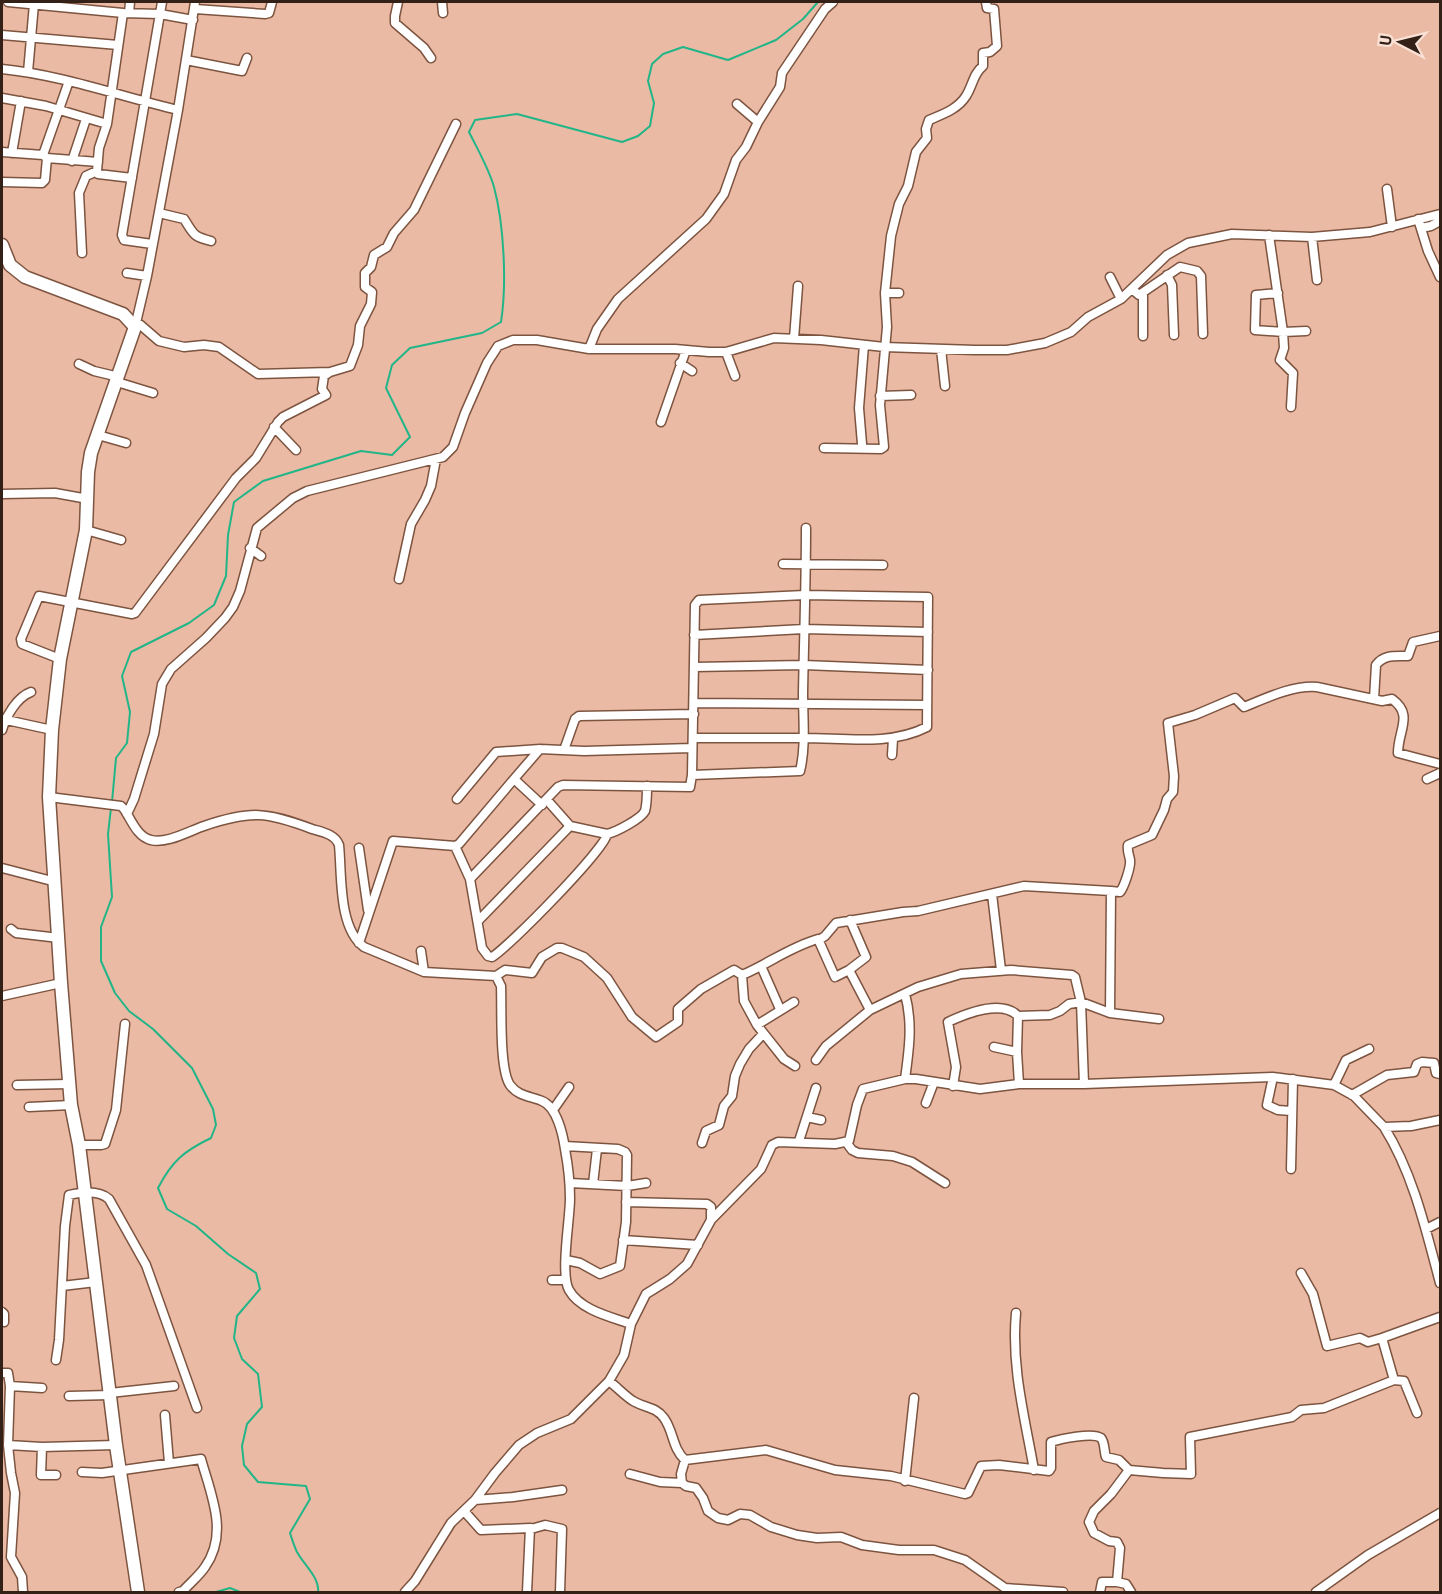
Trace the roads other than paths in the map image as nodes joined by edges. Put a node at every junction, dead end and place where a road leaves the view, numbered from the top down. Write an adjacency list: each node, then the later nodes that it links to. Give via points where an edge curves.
1 (8, 2): 9 (street)
2 (130, 2): 13 (street)
3 (162, 2): 15 (street)
4 (272, 2): 11 (street, via 271,10 265,14)
5 (398, 2): 21 (street, via 395,23)
6 (442, 2): 14 (street)
7 (833, 2): 34 (street, via 782,73 780,87)
8 (986, 2): 64 (street, via 987,8 994,9 997,46 983,53 983,66 960,103 929,120 927,138 916,152 894,225)
9 (34, 4): 10 (street); 18 (street)
10 (49, 4): 12 (street)
11 (195, 5): 16 (street)
12 (99, 6): 13 (street)
13 (126, 13): 15 (street); 19 (street)
14 (443, 13)
15 (160, 14): 16 (street); 29 (street)
16 (193, 20): 22 (street)
17 (2, 35): 18 (street)
18 (32, 38): 19 (street); 24 (street)
19 (118, 45): 26 (street)
20 (246, 58): 22 (street, via 242,71)
21 (431, 58)
22 (186, 60): 32 (street)
23 (2, 69): 24 (street)
24 (28, 72): 25 (street)
25 (69, 81): 26 (street); 31 (street)
26 (112, 92): 29 (street); 35 (street)
27 (2, 98): 28 (street)
28 (21, 101): 31 (street); 38 (street)
29 (146, 102): 32 (street); 42 (street)
30 (737, 104): 34 (street)
31 (60, 110): 33 (street); 39 (street)
32 (178, 110): 45 (street)
33 (86, 118): 35 (street); 40 (street)
34 (758, 122): 78 (street, via 732,168 724,195 706,219 618,299 597,328)
35 (107, 124): 41 (street)
36 (456, 124): 85 (street, via 414,210 393,233 387,247 374,255 365,273 365,287 372,292 371,304 360,326 350,366)
37 (2, 152): 38 (street)
38 (12, 153): 39 (street)
39 (45, 157): 40 (street); 43 (street, via 42,183)
40 (72, 160): 41 (street)
41 (97, 167): 42 (street, via 99,174); 55 (street, via 86,176 79,193)
42 (132, 178): 53 (street, via 122,238)
43 (2, 182)
44 (1387, 189): 49 (street)
45 (159, 213): 52 (street, via 184,219 195,237); 53 (street)
46 (1440, 214): 48 (street)
47 (1440, 221): 48 (street, via 1431,226)
48 (1419, 223): 49 (street); 60 (street)
49 (1392, 226): 51 (street, via 1348,239)
50 (1269, 234): 51 (street); 63 (street, via 1232,234 1188,243 1167,255); 67 (street)
51 (1312, 237): 61 (street)
52 (211, 241)
53 (152, 244): 58 (street)
54 (2, 245): 69 (street, via 10,265 25,277 123,314)
55 (82, 253)
56 (127, 273): 58 (street)
57 (1167, 275): 66 (street); 72 (street, via 1183,267 1199,272); 73 (street, via 1172,285)
58 (147, 276): 69 (street)
59 (1110, 277): 68 (street)
60 (1440, 277)
61 (1317, 280)
62 (798, 286): 75 (street)
63 (1132, 289): 66 (street, via 1137,295); 68 (street)
64 (885, 293): 65 (street); 77 (street)
65 (899, 293)
66 (1143, 293): 74 (street)
67 (1278, 293): 71 (street); 71 (street, via 1256,295 1254,329)
68 (1121, 299): 79 (street, via 1088,316 1071,332 1046,343 1007,350)
69 (136, 324): 85 (street, via 159,341 184,347 219,347 258,374); 87 (street)
70 (1306, 331): 71 (street)
71 (1283, 332): 92 (street, via 1280,360 1293,373)
72 (1203, 334)
73 (1174, 335)
74 (1143, 336)
75 (794, 339): 76 (street); 81 (street, via 774,338)
76 (864, 345): 77 (street); 97 (street, via 859,408)
77 (884, 347): 79 (street); 91 (street)
78 (589, 349): 80 (street); 100 (street, via 537,340 513,340 498,346 470,401 453,447 443,458)
79 (941, 349): 88 (street)
80 (686, 350): 81 (street); 82 (street)
81 (726, 352): 86 (street)
82 (680, 363): 84 (street); 93 (street)
83 (79, 364): 87 (street)
84 (692, 371)
85 (330, 372): 94 (street, via 321,382 326,395 283,417)
86 (735, 376)
87 (118, 380): 89 (street); 95 (street)
88 (945, 386)
89 (153, 393)
90 (911, 394): 91 (street)
91 (880, 396): 98 (street, via 883,448)
92 (1291, 407)
93 (661, 422)
94 (274, 427): 99 (street); 113 (street, via 256,458 236,478 135,613)
95 (98, 435): 96 (street); 102 (street, via 90,462)
96 (126, 443)
97 (862, 444)
98 (824, 448)
99 (296, 450)
100 (436, 459): 106 (street, via 300,494 257,528); 111 (street, via 428,493 411,524)
101 (2, 494): 102 (street, via 55,493)
102 (88, 499): 104 (street)
103 (806, 528): 108 (street)
104 (92, 532): 105 (street); 113 (street)
105 (121, 540)
106 (250, 548): 107 (street); 146 (street, via 240,591 225,618 171,669 162,684 154,734)
107 (261, 556)
108 (806, 563): 109 (street); 110 (street); 112 (street)
109 (783, 564)
110 (884, 565)
111 (399, 579)
112 (805, 596): 114 (street); 115 (street, via 928,597); 116 (street, via 699,600 695,605)
113 (72, 602): 118 (street); 118 (street, via 39,596 21,639 22,644)
114 (804, 630): 115 (street); 116 (street); 119 (street)
115 (928, 632): 121 (street)
116 (694, 635): 120 (street)
117 (1440, 636): 123 (street, via 1413,642 1408,656 1390,656 1378,662)
118 (60, 659): 130 (street)
119 (804, 665): 120 (street); 121 (street); 125 (street)
120 (694, 667): 124 (street)
121 (928, 670): 126 (street)
122 (31, 692): 128 (street)
123 (1374, 699): 137 (street, via 1392,699 1402,708 1398,753); 154 (street, via 1312,687 1244,706 1235,698 1168,723 1173,792 1152,835 1128,845 1129,870 1123,890)
124 (694, 703): 125 (street); 127 (street)
125 (803, 705): 126 (street); 131 (street)
126 (927, 705): 132 (street, via 927,727)
127 (694, 714): 133 (street); 135 (street, via 579,716)
128 (3, 719): 129 (street); 130 (street)
129 (2, 729)
130 (52, 730): 143 (street)
131 (803, 738): 132 (street); 133 (street); 139 (street, via 799,772)
132 (893, 739): 136 (street)
133 (693, 743): 135 (street); 139 (street)
134 (540, 749): 135 (street); 140 (street); 144 (street, via 496,752)
135 (564, 750)
136 (892, 755)
137 (1440, 764)
138 (1440, 773): 141 (street)
139 (692, 775): 142 (street, via 690,787)
140 (514, 779): 145 (street); 149 (street)
141 (1427, 779)
142 (647, 786): 145 (street, via 563,785); 148 (street, via 644,813)
143 (49, 797): 146 (street, via 112,804 123,807); 153 (street)
144 (457, 799)
145 (544, 803): 147 (street); 152 (street)
146 (128, 814): 162 (street, via 140,834 150,840 256,814 284,818 332,836 339,845 345,916)
147 (570, 825): 148 (street); 157 (street)
148 (607, 834): 157 (street, via 581,870 492,957 482,948)
149 (455, 846): 152 (street); 156 (street, via 393,841)
150 (359, 848): 156 (street)
151 (2, 868): 153 (street)
152 (470, 879): 157 (street)
153 (56, 882): 160 (street)
154 (1111, 891): 155 (street, via 1027,886); 177 (street)
155 (992, 894): 158 (street, via 918,911); 166 (street)
156 (369, 913): 162 (street)
157 (479, 920)
158 (850, 920): 161 (street, via 834,924); 165 (street, via 866,957)
159 (11, 929): 160 (street, via 16,933)
160 (59, 938): 170 (street)
161 (819, 940): 164 (street); 165 (street, via 835,976)
162 (359, 943): 167 (street)
163 (421, 951): 167 (street)
164 (761, 966): 169 (street); 175 (street)
165 (849, 970): 176 (street)
166 (1001, 970): 171 (street, via 961,974); 174 (street, via 1072,975)
167 (424, 972): 168 (street)
168 (498, 975): 169 (street, via 505,970 534,972 542,957 562,948 584,957 606,978 628,1013 656,1037 678,1022 678,1009 701,989 734,970); 205 (street, via 505,1073 512,1087 525,1097 547,1103)
169 (742, 975): 181 (street, via 744,1001)
170 (61, 983): 172 (street); 193 (street)
171 (905, 994): 176 (street); 190 (street, via 910,1048)
172 (2, 996)
173 (794, 1002): 175 (street)
174 (1081, 1002): 177 (street); 178 (street, via 1050,1015); 195 (street)
175 (780, 1009): 181 (street)
176 (870, 1010): 186 (street, via 826,1046)
177 (1110, 1012): 179 (street)
178 (1018, 1016): 185 (street); 198 (street, via 1004,1009 986,1009 948,1022 956,1066)
179 (1159, 1019)
180 (125, 1024): 214 (street, via 116,1110 105,1144)
181 (757, 1025): 182 (street)
182 (763, 1034): 187 (street); 213 (street, via 740,1064 732,1096 718,1125 706,1131)
183 (994, 1047): 185 (street)
184 (1369, 1049): 197 (street, via 1346,1060)
185 (1017, 1052): 194 (street)
186 (816, 1060)
187 (795, 1066)
188 (1440, 1074): 201 (street, via 1436,1073 1434,1063 1422,1062 1414,1072 1387,1075)
189 (1273, 1077): 191 (street); 195 (street); 206 (street, via 1267,1105)
190 (904, 1079): 192 (street); 212 (street, via 861,1091 851,1136)
191 (1293, 1079): 197 (street); 206 (street)
192 (934, 1082): 198 (street); 202 (street)
193 (70, 1084): 196 (street); 203 (street)
194 (1019, 1084): 195 (street); 198 (street, via 980,1089)
195 (1084, 1084)
196 (17, 1085)
197 (1334, 1085): 201 (street)
198 (953, 1086)
199 (569, 1087): 205 (street)
200 (816, 1088): 207 (street)
201 (1352, 1095): 210 (street)
202 (926, 1103)
203 (71, 1105): 204 (street); 214 (street)
204 (29, 1107)
205 (553, 1110): 215 (street)
206 (1291, 1111): 217 (street)
207 (807, 1117): 208 (street); 211 (street)
208 (821, 1120)
209 (1440, 1120): 210 (street)
210 (1384, 1126): 227 (street, via 1405,1168)
211 (800, 1142): 212 (street, via 818,1146); 225 (street, via 772,1145 761,1169)
212 (846, 1142): 220 (street, via 858,1153 912,1162)
213 (702, 1143)
214 (79, 1145): 223 (street)
215 (565, 1146): 216 (street); 218 (street)
216 (597, 1149): 221 (street); 222 (street, via 626,1153)
217 (1291, 1169)
218 (570, 1183): 221 (street); 230 (street)
219 (646, 1183): 222 (street)
220 (945, 1183)
221 (594, 1184): 222 (street)
222 (627, 1186): 224 (street)
223 (84, 1192): 234 (street); 236 (street, via 69,1195); 253 (street, via 103,1194 109,1199 146,1265)
224 (626, 1202): 225 (street, via 707,1204 711,1207); 228 (street)
225 (711, 1220): 229 (street)
226 (1440, 1222): 227 (street)
227 (1426, 1229): 235 (street)
228 (623, 1239): 229 (street); 230 (street, via 617,1268 597,1274 580,1263)
229 (698, 1245): 241 (street, via 683,1269 646,1294)
230 (566, 1260): 233 (street)
231 (1301, 1273): 242 (street, via 1314,1297 1327,1346 1360,1338 1368,1342)
232 (552, 1280): 233 (street)
233 (566, 1280): 241 (street, via 577,1300)
234 (96, 1282): 236 (street); 250 (street)
235 (1440, 1283)
236 (62, 1286): 243 (street)
237 (2, 1312): 240 (street)
238 (1016, 1314): 262 (street, via 1017,1377)
239 (1440, 1317): 242 (street)
240 (4, 1322)
241 (631, 1324): 246 (street, via 624,1355)
242 (1382, 1338): 245 (street)
243 (56, 1360)
244 (2, 1373): 247 (street, via 8,1374)
245 (1394, 1380): 254 (street, via 1404,1381); 263 (street, via 1337,1404 1301,1410 1292,1417 1190,1437 1191,1474)
246 (609, 1381): 259 (street, via 635,1403 662,1416); 270 (street, via 571,1419 519,1445)
247 (10, 1386): 249 (street); 256 (street)
248 (174, 1386): 250 (street)
249 (42, 1388)
250 (110, 1394): 251 (street); 257 (street)
251 (69, 1396)
252 (914, 1398): 267 (street)
253 (196, 1408)
254 (1417, 1413)
255 (165, 1415): 260 (street)
256 (8, 1445): 258 (street); 275 (street, via 15,1493 11,1557 22,1577)
257 (116, 1445): 258 (street); 261 (street)
258 (42, 1447): 266 (street, via 41,1475)
259 (685, 1460): 267 (street, via 766,1450 835,1470); 268 (street)
260 (169, 1463): 261 (street); 277 (street, via 201,1459 219,1531 206,1567)
261 (119, 1470): 264 (street); 276 (street)
262 (1034, 1470): 263 (street, via 1051,1469 1051,1442 1092,1436 1103,1441 1106,1457 1119,1460); 267 (street, via 981,1466 964,1494)
263 (1129, 1470): 274 (street, via 1089,1522 1097,1536 1119,1545)
264 (81, 1472)
265 (630, 1474): 268 (street)
266 (56, 1475)
267 (905, 1481)
268 (682, 1483): 281 (street, via 698,1490 708,1511 718,1518 750,1515 783,1532 803,1537 841,1537 862,1545 934,1550 958,1556 1005,1588)
269 (562, 1490): 270 (street)
270 (475, 1500): 271 (street)
271 (464, 1511): 273 (street, via 481,1530); 278 (street, via 450,1523)
272 (1440, 1513): 284 (street, via 1368,1555)
273 (531, 1529): 279 (street); 280 (street, via 545,1525 562,1529)
274 (1117, 1582): 282 (street, via 1102,1582); 283 (street, via 1126,1584)
275 (23, 1593)
276 (138, 1593)
277 (179, 1593)
278 (405, 1593)
279 (527, 1593)
280 (560, 1593)
281 (1064, 1593)
282 (1100, 1593)
283 (1131, 1593)
284 (1317, 1593)

